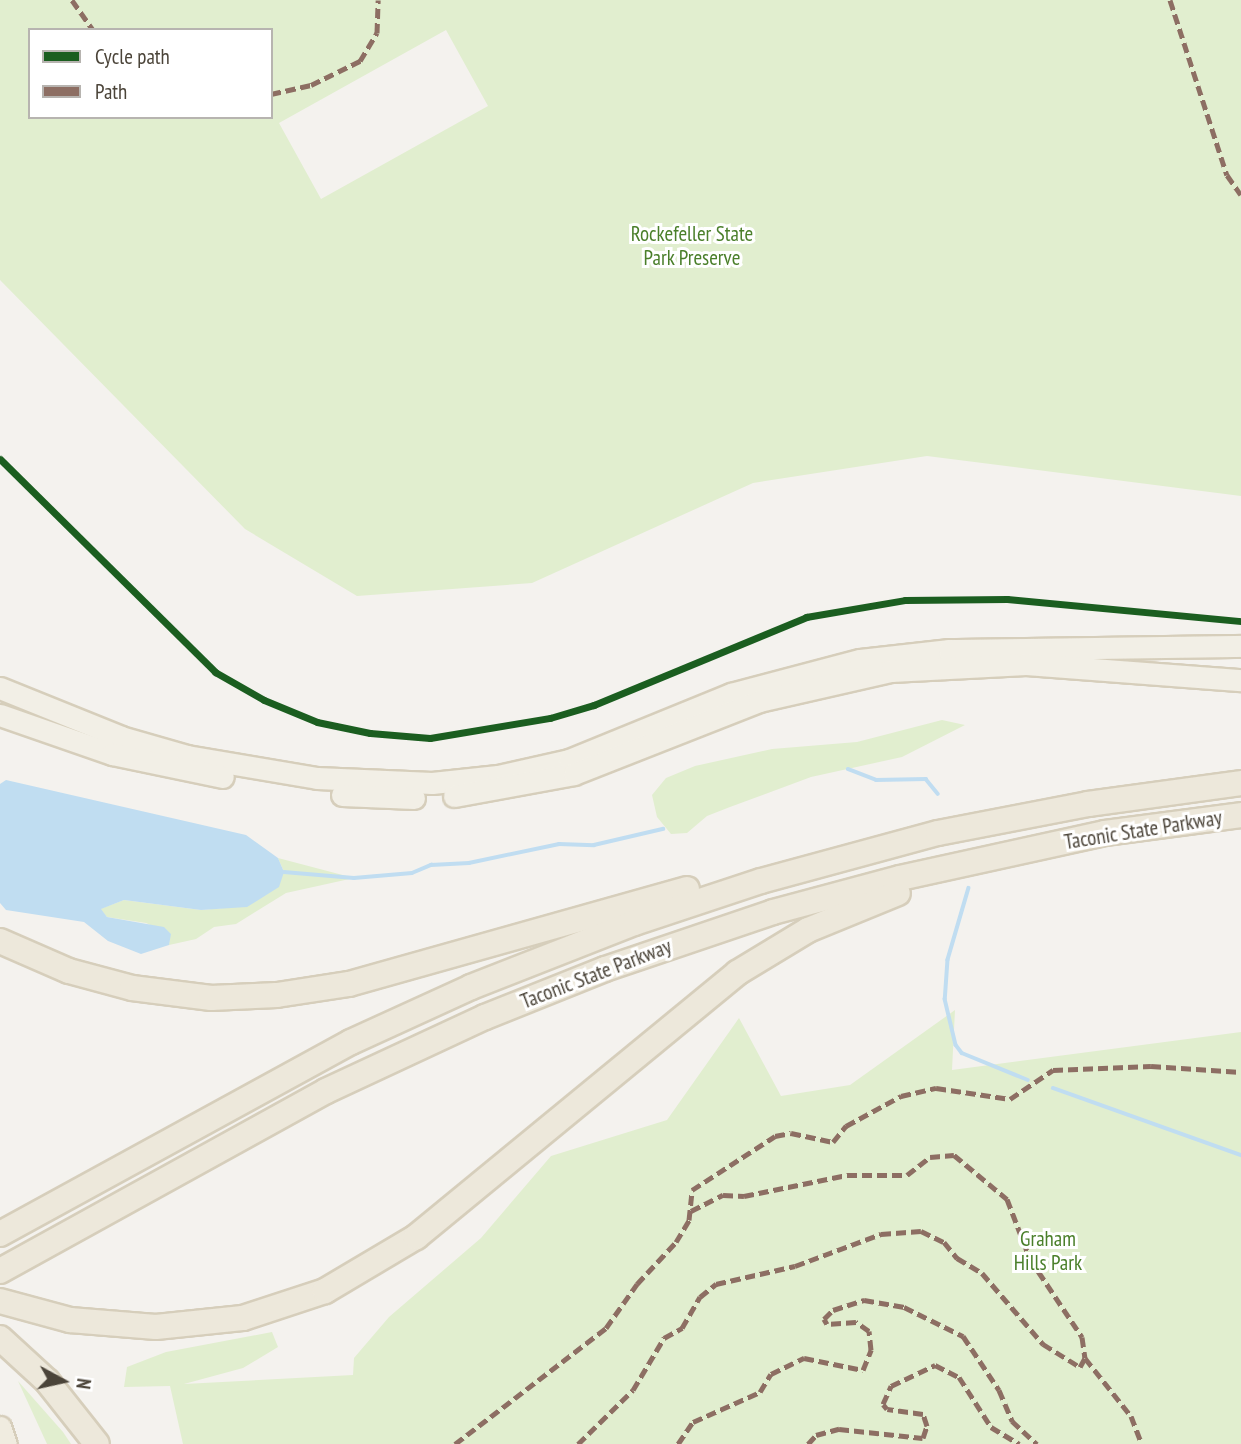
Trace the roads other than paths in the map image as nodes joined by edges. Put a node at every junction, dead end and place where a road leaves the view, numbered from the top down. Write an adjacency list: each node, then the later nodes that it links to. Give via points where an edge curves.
1 (1241, 646): 3 (main road, via 994,648 860,660 732,694 569,760 498,776 432,783 317,778 180,754 112,734)
2 (1241, 680): 4 (main road, via 1026,664 891,671 759,701 553,780 487,793 423,798 332,793 156,765 91,748)
3 (0, 688)
4 (0, 715)
5 (1241, 783): 8 (highway, Taconic State Parkway, via 1053,810)
6 (1241, 815): 7 (highway, Taconic State Parkway, via 1149,825)
7 (1007, 854): 11 (highway, Taconic State Parkway, via 773,912 535,996 307,1101); 12 (highway, via 853,909 765,954 692,1008 415,1237 325,1291 243,1318 156,1327 69,1320)
8 (805, 869): 9 (highway, via 704,884 356,982 270,996 197,997 132,988 69,971); 10 (highway, Taconic State Parkway, via 634,923 431,1004 263,1086)
9 (0, 941)
10 (4, 1232)
11 (9, 1266)
12 (0, 1301)
13 (6, 1343): 16 (highway, via 63,1399)
14 (0, 1427): 15 (highway)
15 (6, 1444)
16 (97, 1444)

